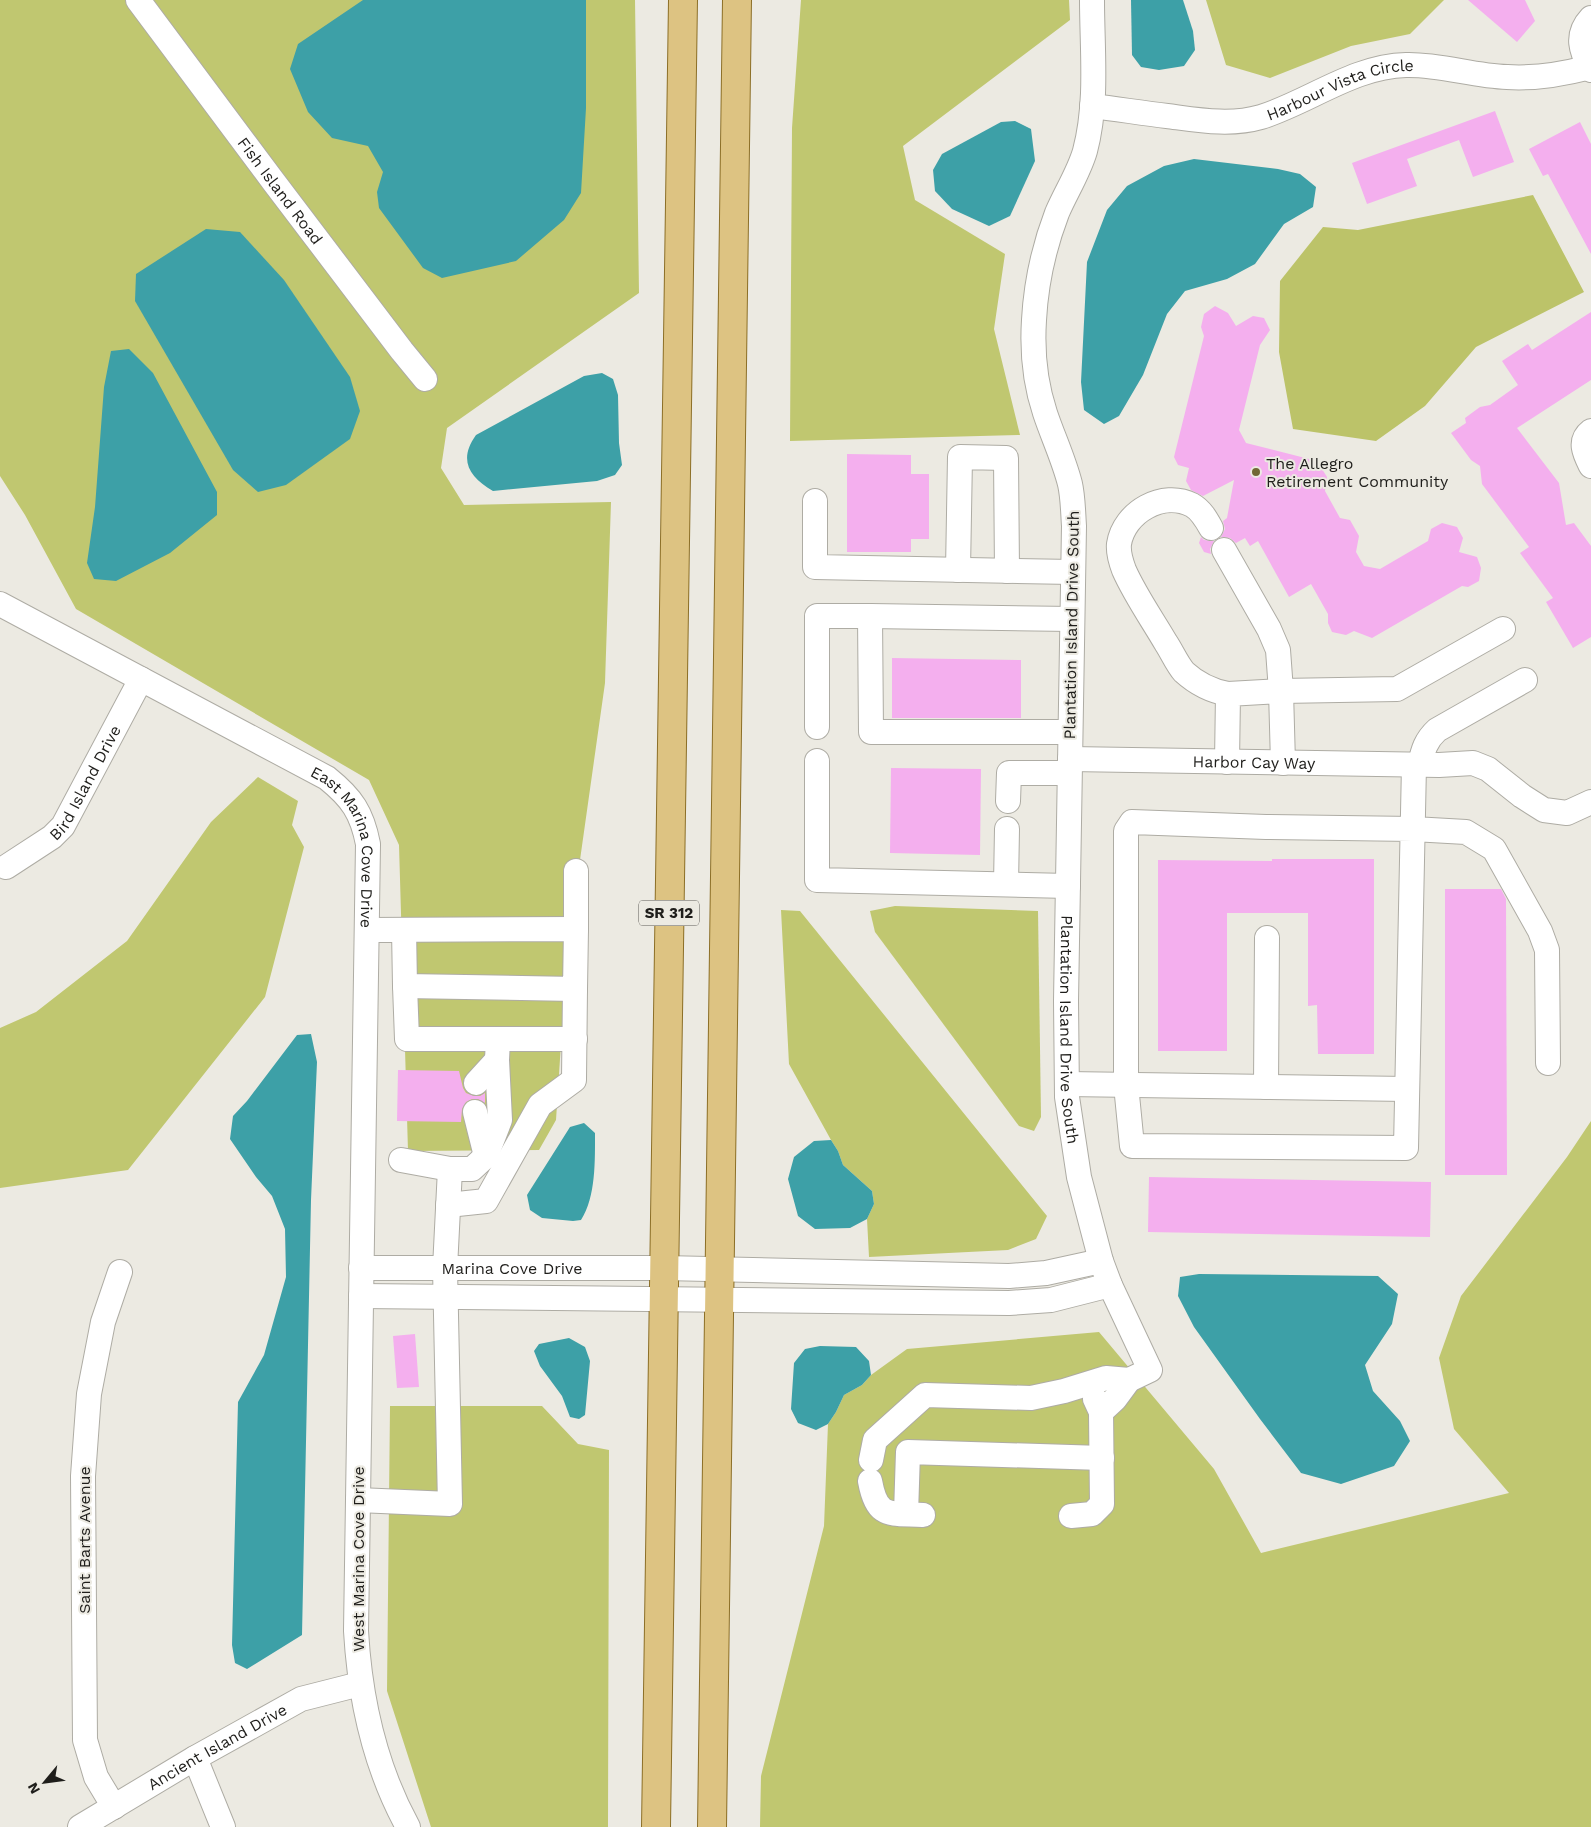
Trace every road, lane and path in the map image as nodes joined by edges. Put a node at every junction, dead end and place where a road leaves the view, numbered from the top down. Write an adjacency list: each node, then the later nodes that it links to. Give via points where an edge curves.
1 (138, 0): 8 (street, Fish Island Road)
2 (683, 0): 61 (main road, SR 312)
3 (737, 0): 62 (main road)
4 (1092, 0): 7 (street, Plantation Island Drive South)
5 (1591, 18): 6 (street, Harbour Vista Circle, via 1581,37 1582,52)
6 (1590, 68): 7 (street, Harbour Vista Circle, via 1540,76 1507,77 1433,67 1383,67 1260,117 1230,122 1207,122)
7 (1092, 106): 16 (street, Plantation Island Drive South, via 1085,152 1057,214 1044,253 1036,286 1034,321 1034,362 1044,412 1071,486)
8 (425, 379)
9 (1591, 431): 10 (street, via 1583,442)
10 (1591, 466)
11 (814, 501): 14 (street, via 815,567)
12 (1212, 528): 24 (street, via 1202,513 1180,500 1154,503 1131,519 1119,544 1120,556 1124,571 1184,671 1215,691)
13 (1224, 550): 23 (street, via 1278,650)
14 (958, 570): 15 (street); 15 (street, via 960,457 1006,458)
15 (1007, 571): 16 (street)
16 (1073, 572): 19 (street, Plantation Island Drive South)
17 (0, 604): 21 (street, East Marina Cove Drive)
18 (870, 616): 19 (street); 25 (street, via 817,616); 26 (street, via 871,732)
19 (1072, 619): 26 (street, Plantation Island Drive South)
20 (1503, 629): 23 (street, via 1397,689)
21 (141, 678): 36 (street, Bird Island Drive, via 63,826); 41 (street, East Marina Cove Drive, via 327,778 343,791 356,807 368,844)
22 (1525, 680): 30 (street, via 1437,730 1424,748)
23 (1281, 692): 24 (street); 29 (street)
24 (1228, 694): 28 (street)
25 (817, 727)
26 (1070, 732): 31 (street, Plantation Island Drive South)
27 (817, 761): 38 (street, via 817,880)
28 (1227, 762): 29 (street, Harbor Cay Way); 31 (street, Harbor Cay Way)
29 (1283, 763): 30 (street, Harbor Cay Way)
30 (1424, 765): 33 (street, Harbor Cay Way, via 1473,763 1488,769 1544,810 1567,813); 34 (street)
31 (1069, 766): 32 (street, Harbor Cay Way, via 1008,773); 39 (street, Plantation Island Drive South)
32 (1008, 801)
33 (1591, 802)
34 (1413, 828): 48 (street, via 1466,832 1494,849 1540,931 1547,950); 51 (street, via 1132,822 1126,831); 53 (street)
35 (1007, 829): 38 (street)
36 (6, 868)
37 (576, 871): 40 (street)
38 (1006, 884): 39 (street)
39 (1068, 886): 50 (street, Plantation Island Drive South)
40 (576, 929): 42 (street); 45 (street)
41 (366, 930): 42 (street); 64 (street, East Marina Cove Drive)
42 (404, 930): 44 (street)
43 (1267, 938): 52 (street)
44 (405, 986): 45 (street); 47 (street, via 407,1039)
45 (575, 989): 46 (street)
46 (575, 1039): 47 (street); 58 (street, via 574,1080 540,1105 486,1201)
47 (498, 1050): 49 (street); 55 (street, via 500,1120)
48 (1548, 1064)
49 (476, 1082)
50 (1067, 1084): 51 (street); 59 (street, Plantation Island Drive South, via 1079,1177)
51 (1126, 1085): 52 (street); 53 (street, via 1132,1146 1406,1148)
52 (1266, 1087): 53 (street)
53 (1407, 1089)
54 (475, 1112): 55 (street)
55 (486, 1156): 57 (street, via 472,1169)
56 (401, 1160): 57 (street)
57 (450, 1169): 58 (street)
58 (448, 1206): 60 (street)
59 (1101, 1261): 62 (street, via 1046,1273 1009,1276); 65 (street, Plantation Island Drive South)
60 (445, 1268): 61 (street, Marina Cove Drive); 64 (street, Marina Cove Drive); 66 (street)
61 (664, 1268): 62 (street); 67 (main road, SR 312)
62 (720, 1270): 68 (main road)
63 (120, 1272): 77 (street, Saint Barts Avenue, via 103,1322 89,1394 83,1476 84,1740 96,1777)
64 (361, 1282): 66 (street, Marina Cove Drive); 73 (street, West Marina Cove Drive)
65 (1110, 1285): 68 (street, via 1052,1300 1009,1303); 69 (street, Plantation Island Drive South)
66 (445, 1296): 67 (street, Marina Cove Drive); 73 (street, via 450,1504)
67 (663, 1299): 68 (street); 81 (main road, SR 312)
68 (719, 1300): 82 (main road)
69 (1140, 1375): 70 (street, via 1106,1378); 71 (street)
70 (1088, 1384): 71 (street); 72 (street, via 1031,1398 925,1394 875,1440 871,1470 874,1498 880,1508 891,1514 915,1515 908,1452)
71 (1102, 1412): 72 (street)
72 (1102, 1458): 74 (street, via 1102,1504 1092,1514)
73 (358, 1500): 75 (street, West Marina Cove Drive, via 356,1631)
74 (1070, 1516)
75 (360, 1684): 76 (street, Ancient Island Drive, via 301,1699); 80 (street, West Marina Cove Drive, via 382,1770)
76 (195, 1758): 77 (street, Ancient Island Drive); 79 (street)
77 (114, 1806): 78 (street, Ancient Island Drive)
78 (80, 1827)
79 (223, 1827)
80 (408, 1827)
81 (656, 1827)
82 (712, 1827)

